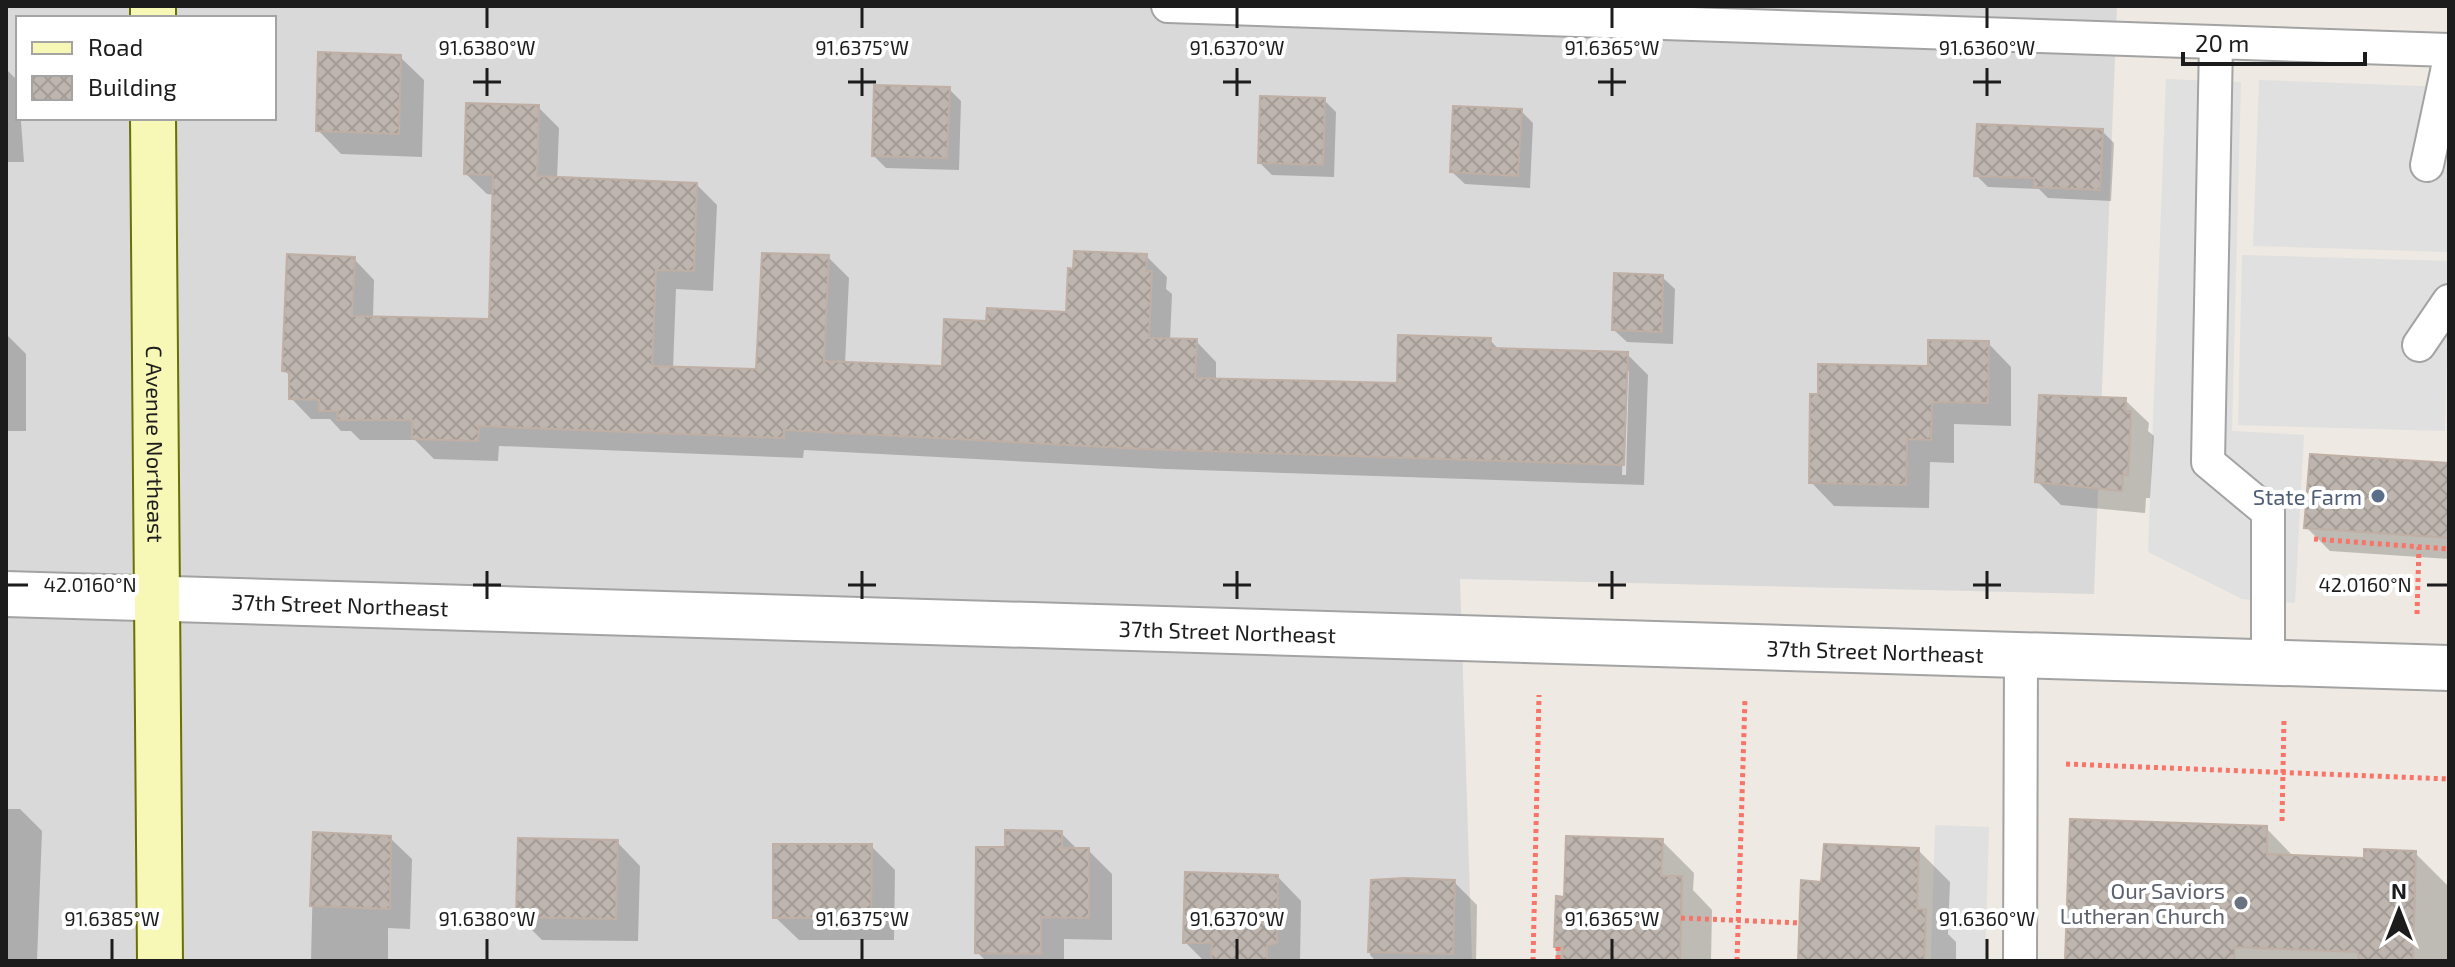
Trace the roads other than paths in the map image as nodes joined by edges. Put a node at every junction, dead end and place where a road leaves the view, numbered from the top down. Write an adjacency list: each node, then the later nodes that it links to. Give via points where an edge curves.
1 (1168, 6): 2 (lane)
2 (2216, 42): 3 (lane); 12 (lane, via 2208,462 2268,512)
3 (2449, 50)
4 (2449, 62): 6 (lane)
5 (153, 120): 10 (street, C Avenue Northeast)
6 (2427, 165)
7 (2449, 301): 8 (lane)
8 (2419, 345)
9 (6, 594): 10 (street, 37th Street Northeast)
10 (154, 598): 11 (street, 37th Street Northeast); 14 (street, C Avenue Northeast)
11 (2021, 655): 12 (street, 37th Street Northeast); 15 (lane)
12 (2268, 663): 13 (street, 37th Street Northeast)
13 (2449, 668)
14 (160, 961)
15 (2020, 961)

